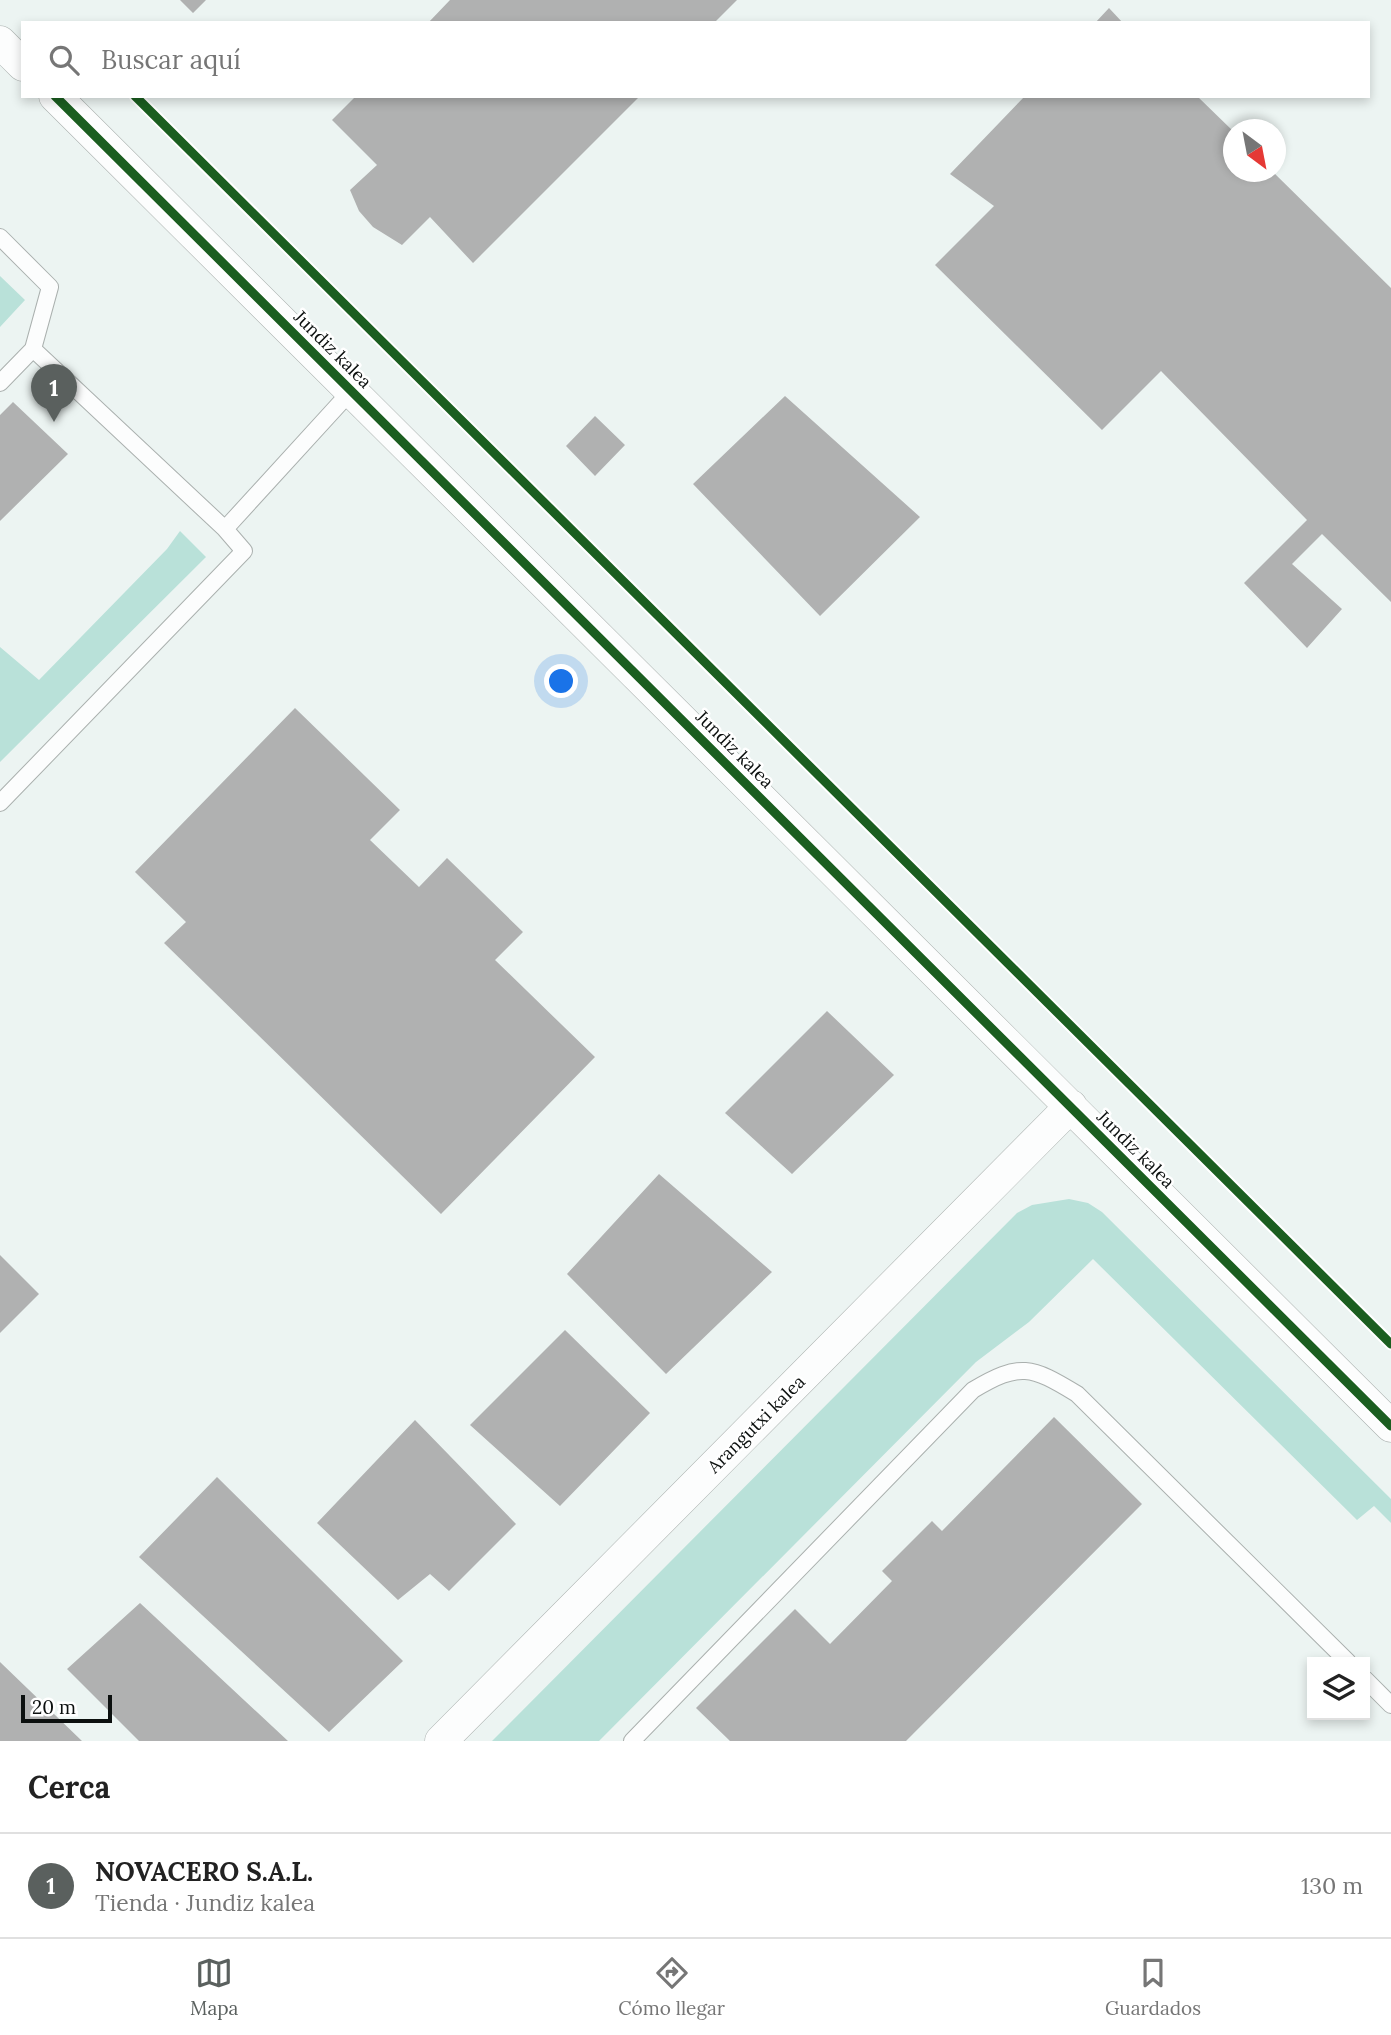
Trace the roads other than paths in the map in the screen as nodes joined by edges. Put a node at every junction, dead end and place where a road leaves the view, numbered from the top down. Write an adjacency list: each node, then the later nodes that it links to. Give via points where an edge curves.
1 (0, 42): 2 (street)
2 (21, 63)
3 (57, 98): 7 (street, Jundiz kalea)
4 (0, 237): 5 (lane, via 50,287)
5 (33, 349): 6 (lane); 8 (lane)
6 (0, 383)
7 (352, 390): 8 (lane); 10 (street, Jundiz kalea)
8 (225, 529): 9 (lane, via 244,551)
9 (0, 803)
10 (1071, 1107): 11 (street, Jundiz kalea); 15 (street, Arangutxi kalea)
11 (1391, 1426)
12 (1343, 1657): 16 (lane, via 1077,1394 1049,1377 1021,1369 1002,1373 973,1390)
13 (1370, 1684): 14 (lane)
14 (1391, 1705)
15 (441, 1741)
16 (632, 1741)

